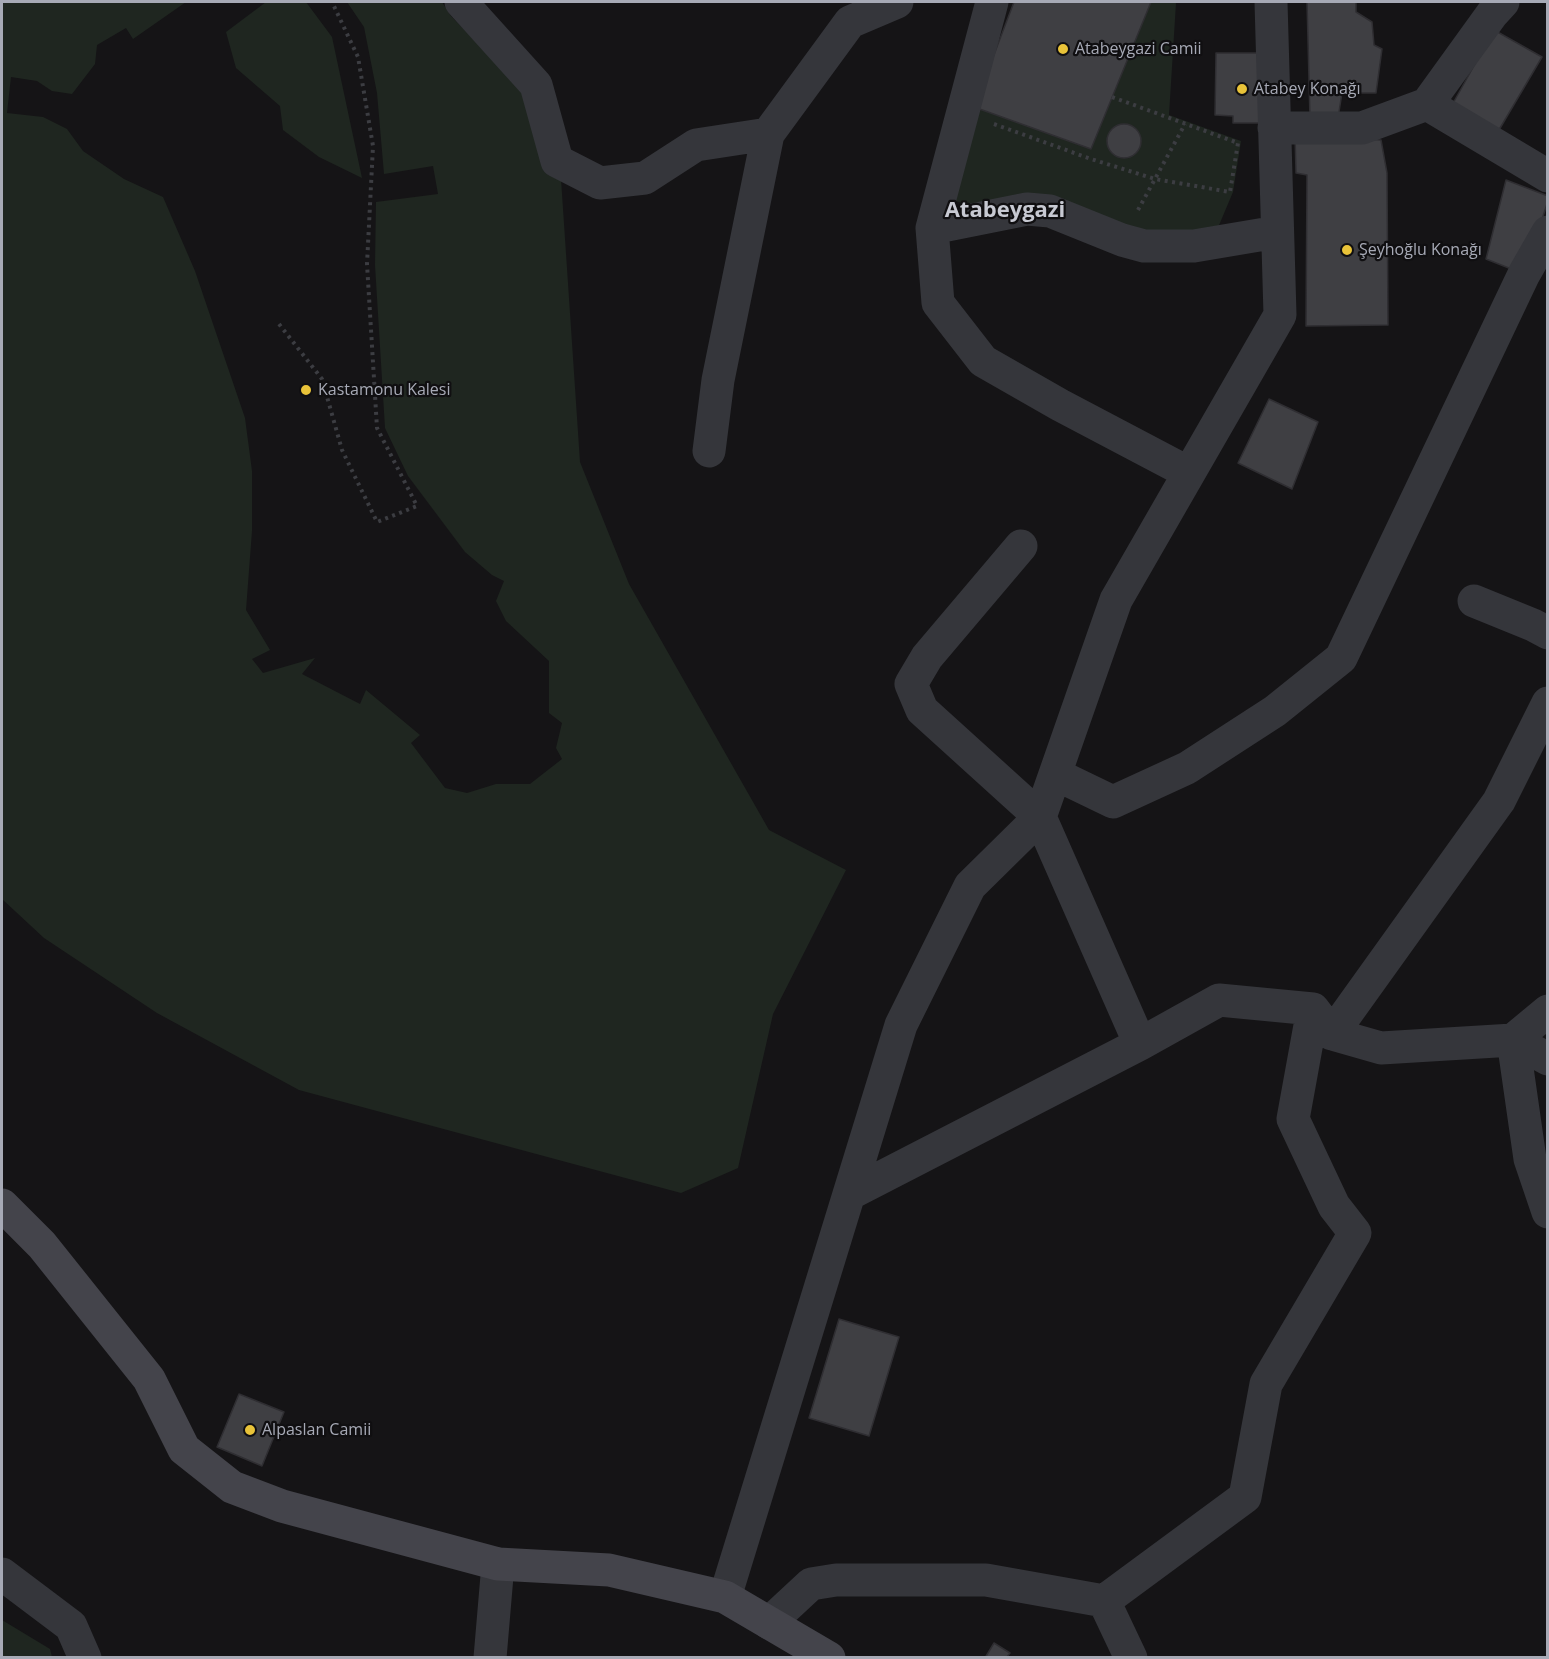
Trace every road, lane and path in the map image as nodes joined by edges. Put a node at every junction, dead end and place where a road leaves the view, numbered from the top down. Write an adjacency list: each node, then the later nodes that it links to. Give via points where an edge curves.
1 (333, 2): 20 (path, via 358,57 373,146 367,264 377,428 417,506 377,522 342,450 322,379)
2 (461, 2): 11 (street, via 536,84 557,161 600,183 645,178 696,145)
3 (897, 2): 11 (street, via 850,22)
4 (992, 2): 9 (street)
5 (1271, 2): 12 (street)
6 (1503, 2): 8 (street)
7 (1112, 97): 10 (path)
8 (1427, 104): 12 (street, via 1362,128); 14 (street)
9 (962, 113): 15 (path); 16 (street)
10 (1185, 124): 13 (path); 15 (path)
11 (768, 134): 21 (street, via 718,380)
12 (1274, 135): 13 (path); 17 (street)
13 (1238, 143): 15 (path, via 1230,192)
14 (1548, 176)
15 (1155, 179): 19 (path)
16 (932, 228): 19 (street, via 1027,209 1050,210); 22 (street, via 939,303 983,361)
17 (1277, 232): 19 (street, via 1194,246 1144,246); 22 (street, via 1280,315)
18 (1548, 232): 27 (street, via 1524,274 1341,658 1275,711 1187,768 1113,802)
19 (1122, 240)
20 (279, 324)
21 (709, 452)
22 (1189, 473): 27 (street, via 1116,600)
23 (1022, 546): 28 (street, via 927,657 911,684 922,710)
24 (1474, 601): 25 (street)
25 (1548, 633)
26 (1548, 703): 30 (street, via 1499,801)
27 (1055, 774): 28 (street)
28 (1040, 817): 32 (street); 34 (street, via 970,886 901,1025)
29 (1548, 1011): 31 (street)
30 (1323, 1021): 31 (street, via 1381,1048); 32 (street, via 1218,1000); 40 (street, via 1293,1119 1334,1206 1355,1233 1266,1384 1245,1497)
31 (1514, 1040): 33 (street); 36 (street, via 1530,1159)
32 (1140, 1044): 34 (street)
33 (1548, 1059)
34 (850, 1193): 39 (street)
35 (2, 1205): 37 (main road, via 42,1245 149,1379 184,1449 232,1487 282,1506)
36 (1548, 1212)
37 (498, 1564): 39 (main road, via 609,1570); 43 (street)
38 (2, 1574): 42 (street, via 70,1626)
39 (725, 1597): 41 (main road)
40 (1104, 1601): 41 (street, via 986,1580 836,1580 811,1584); 45 (street)
41 (769, 1623): 44 (main road)
42 (85, 1658)
43 (490, 1658)
44 (829, 1658)
45 (1131, 1658)

